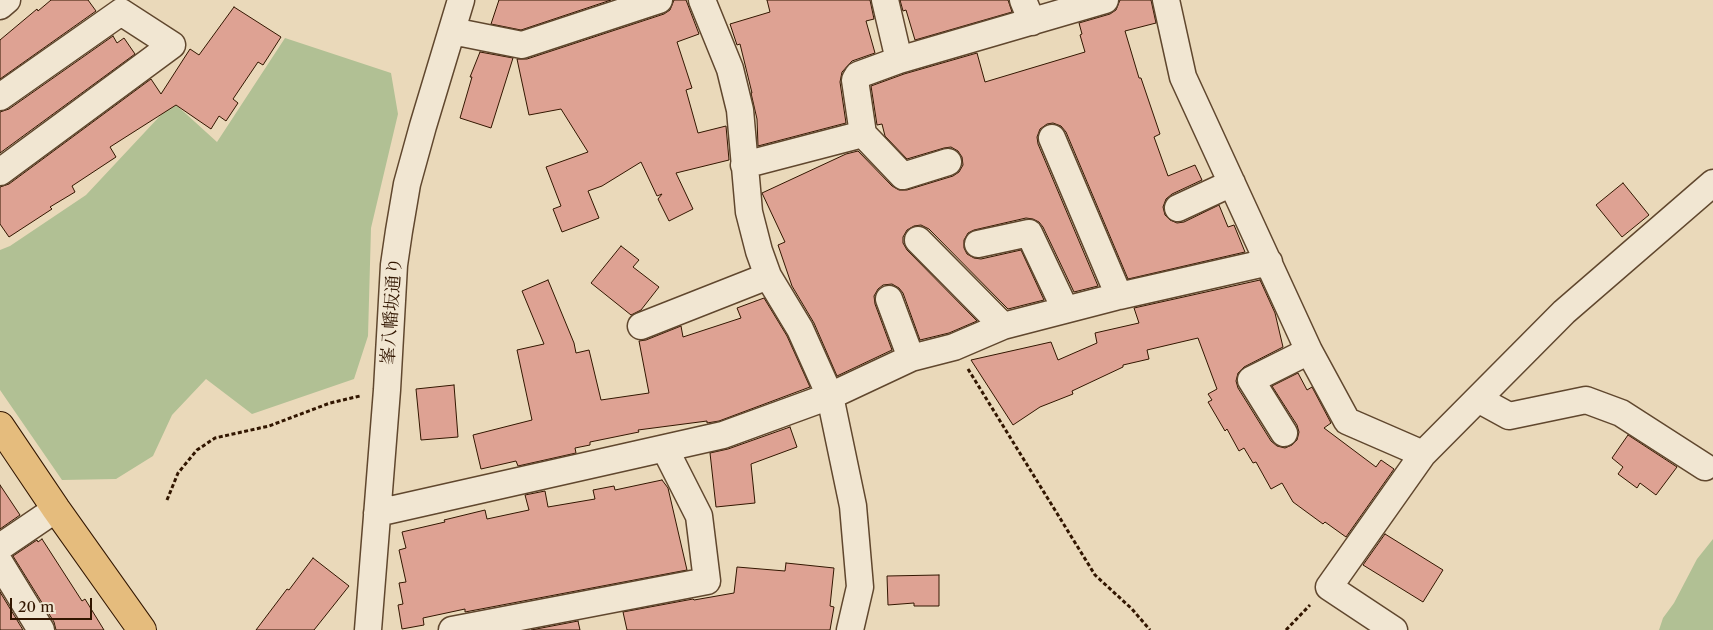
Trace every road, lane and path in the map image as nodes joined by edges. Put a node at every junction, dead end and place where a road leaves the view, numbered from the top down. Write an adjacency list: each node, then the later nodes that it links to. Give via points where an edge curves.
1 (7, 0): 8 (street)
2 (462, 0): 10 (street, 峯八幡坂通り)
3 (659, 0): 10 (street, via 522,45)
4 (702, 0): 16 (street, via 730,69 740,110)
5 (885, 0): 11 (street)
6 (1105, 0): 9 (street)
7 (1166, 0): 18 (street, via 1183,77)
8 (0, 6)
9 (1027, 11): 11 (street)
10 (452, 31): 33 (street, 峯八幡坂通り, via 406,193 394,266)
11 (899, 60): 13 (street, via 858,75 855,80)
12 (0, 97): 17 (street, via 120,12 172,46)
13 (863, 134): 15 (street, via 903,176); 16 (street)
14 (1052, 138): 25 (street)
15 (948, 162)
16 (744, 165): 24 (street, via 749,212)
17 (0, 172)
18 (1232, 182): 20 (street); 23 (street)
19 (1713, 183): 35 (street, via 1564,312)
20 (1178, 208)
21 (918, 240): 29 (street)
22 (978, 244): 27 (street, via 1030,233)
23 (1269, 262): 25 (street); 31 (street)
24 (768, 276): 28 (street); 34 (street, via 800,329)
25 (1119, 296): 27 (street)
26 (889, 299): 32 (street)
27 (1064, 309): 29 (street)
28 (641, 326)
29 (1002, 326): 30 (street)
30 (954, 347): 32 (street); 53 (path, via 1095,575)
31 (1309, 351): 37 (street, via 1251,380); 40 (street, via 1347,421)
32 (912, 358): 34 (street)
33 (387, 390): 42 (path, via 330,403 268,426 215,438 197,450 178,473); 44 (street, 峯八幡坂通り)
34 (830, 396): 38 (street, via 723,435); 52 (street, via 853,506 860,586)
35 (1478, 399): 40 (street); 41 (street, via 1508,416 1586,400 1621,413)
36 (0, 426): 39 (main road)
37 (1284, 433)
38 (665, 448): 44 (street); 51 (street, via 699,516 707,581)
39 (9, 454): 43 (main road)
40 (1423, 454): 47 (street)
41 (1705, 467)
42 (167, 500)
43 (56, 509): 45 (street); 49 (main road)
44 (377, 513): 50 (street, 峯八幡坂通り)
45 (0, 547)
46 (0, 563): 48 (street)
47 (1329, 588): 54 (path); 55 (street)
48 (41, 630)
49 (142, 630)
50 (368, 630)
51 (452, 630)
52 (850, 630)
53 (1150, 630)
54 (1286, 630)
55 (1394, 630)

